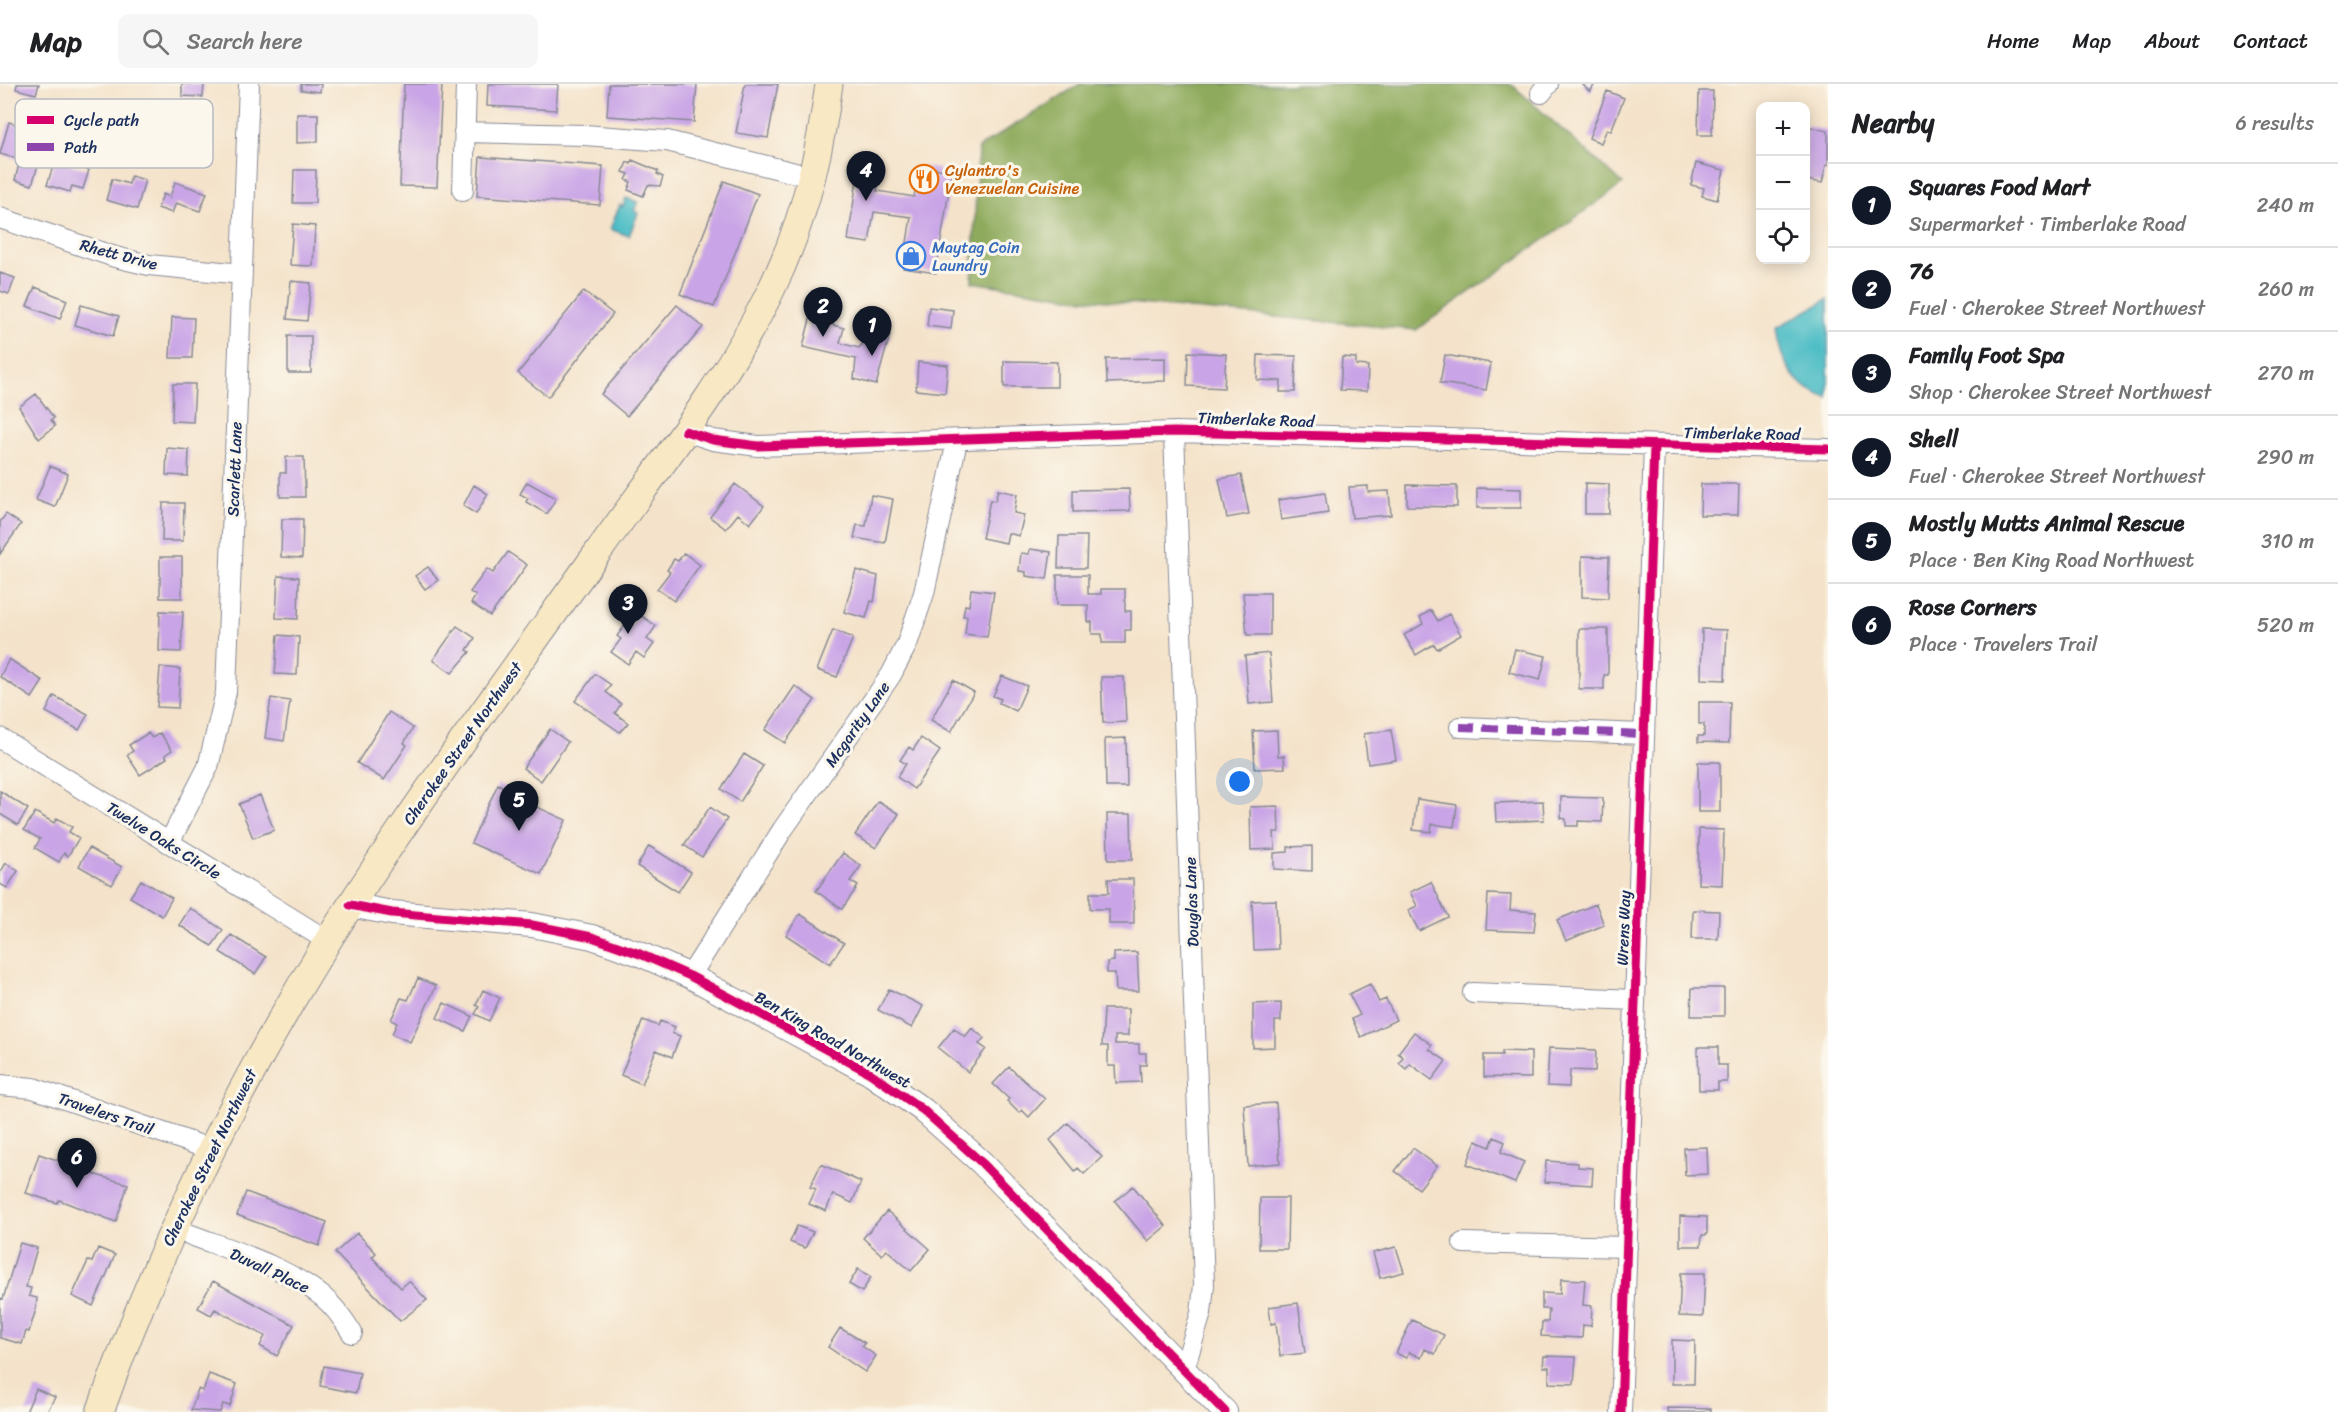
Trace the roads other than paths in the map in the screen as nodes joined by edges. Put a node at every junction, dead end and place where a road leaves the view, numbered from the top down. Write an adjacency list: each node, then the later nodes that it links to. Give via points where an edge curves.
1 (249, 84): 8 (street, Scarlett Lane)
2 (466, 84): 4 (street)
3 (829, 84): 5 (main road, Cherokee Street Northwest)
4 (464, 132): 5 (street, via 667,141); 6 (street)
5 (811, 177): 9 (main road, Cherokee Street Northwest, via 771,290 739,349)
6 (463, 191)
7 (0, 218): 8 (street, Rhett Drive, via 149,265)
8 (242, 274): 17 (street, Scarlett Lane, via 226,692 208,767)
9 (685, 430): 11 (street, Timberlake Road, via 713,440 758,446); 18 (main road, Cherokee Street Northwest)
10 (1174, 432): 11 (street, Timberlake Road); 12 (street, Timberlake Road); 29 (street, Douglas Lane, via 1204,1285 1201,1313)
11 (957, 441): 20 (street, Mcgarity Lane, via 924,593 907,644 891,675 783,828)
12 (1654, 446): 13 (street, Timberlake Road); 15 (street, Wrens Way)
13 (1828, 449)
14 (1460, 728): 15 (street)
15 (1644, 735): 22 (street, Wrens Way)
16 (0, 738): 17 (street, Twelve Oaks Circle)
17 (169, 843): 19 (street, Twelve Oaks Circle)
18 (350, 905): 19 (main road, Cherokee Street Northwest); 20 (street, Ben King Road Northwest, via 393,913 555,928 624,948)
19 (328, 941): 24 (main road, Cherokee Street Northwest)
20 (690, 976): 29 (street, Ben King Road Northwest, via 870,1073 923,1110 982,1164)
21 (1473, 993): 22 (street)
22 (1635, 1000): 27 (street, Wrens Way)
23 (0, 1085): 24 (street, Travelers Trail, via 33,1088)
24 (210, 1149): 25 (main road, Cherokee Street Northwest)
25 (173, 1228): 28 (street, Duvall Place, via 307,1285 325,1298); 30 (main road, Cherokee Street Northwest)
26 (1463, 1243): 27 (street)
27 (1627, 1247): 32 (street, Wrens Way)
28 (352, 1333)
29 (1184, 1369): 31 (street, Ben King Road Northwest)
30 (100, 1412)
31 (1225, 1412)
32 (1621, 1412)

